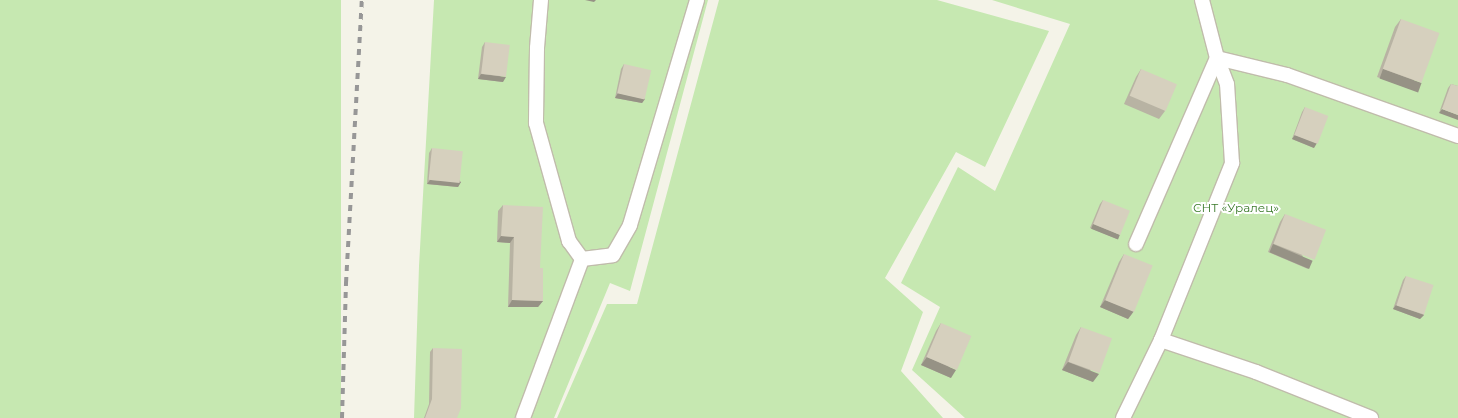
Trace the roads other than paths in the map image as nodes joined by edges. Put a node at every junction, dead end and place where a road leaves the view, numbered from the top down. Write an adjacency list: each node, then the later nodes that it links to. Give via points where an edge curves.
1 (541, 0): 7 (lane, via 536,123 570,241)
2 (697, 0): 7 (lane, via 630,225 613,255)
3 (1202, 0): 4 (lane)
4 (1217, 58): 5 (lane, via 1287,75); 6 (lane); 8 (lane, via 1227,84 1232,164)
5 (1458, 136)
6 (1136, 244)
7 (582, 259): 9 (lane)
8 (1161, 340): 10 (lane); 11 (lane, via 1256,372)
9 (523, 418)
10 (1123, 418)
11 (1371, 418)

